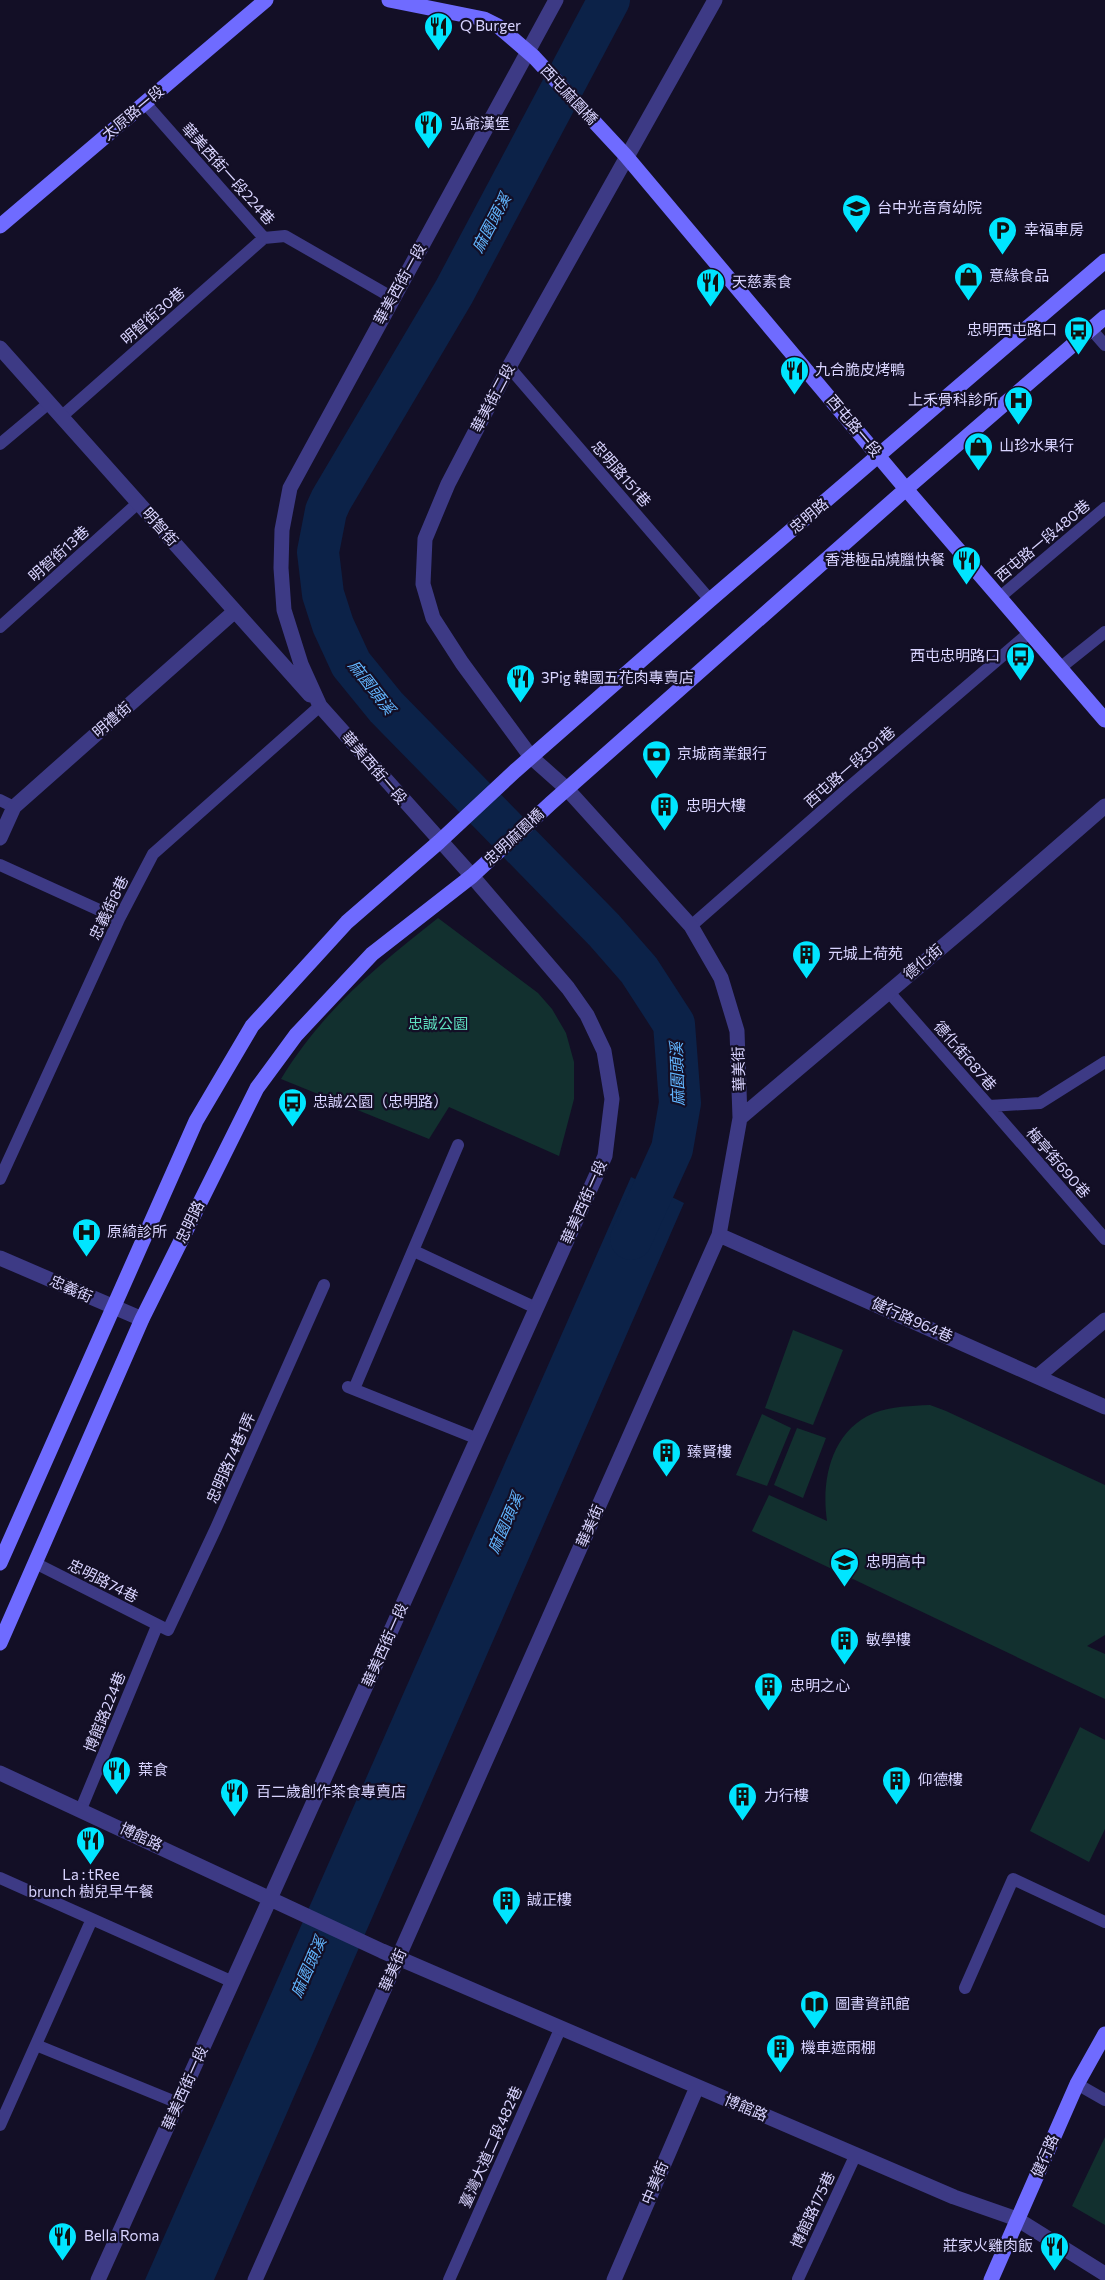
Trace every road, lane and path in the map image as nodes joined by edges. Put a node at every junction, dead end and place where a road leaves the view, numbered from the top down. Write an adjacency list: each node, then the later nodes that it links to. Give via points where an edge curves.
1 (266, 0): 6 (main road, 太原路一段)
2 (389, 0): 5 (main road, 西屯麻園橋, via 484,19)
3 (556, 0): 5 (street, 華美西街一段)
4 (715, 0): 8 (street, 華美街二段)
5 (531, 54): 7 (main road, 西屯麻園橋); 12 (street, 華美西街一段)
6 (145, 103): 9 (main road, 太原路一段); 10 (lane, 華美西街一段224巷)
7 (605, 132): 8 (main road, 西屯路一段)
8 (626, 156): 17 (street, 華美街二段); 21 (main road, 西屯路一段)
9 (0, 226)
10 (264, 238): 12 (lane, 華美西街一段224巷, via 285,236); 19 (lane, 明智街30巷)
11 (1105, 261): 21 (main road, 忠明路)
12 (393, 298): 32 (street, 華美西街一段, via 290,488 282,530 284,610)
13 (1105, 317): 14 (main road)
14 (1091, 329): 15 (lane); 22 (main road)
15 (1105, 345)
16 (0, 348): 18 (street, 明智街)
17 (509, 367): 26 (lane, 忠明路151巷); 34 (street, 華美街二段, via 448,484 426,539 423,584 433,618)
18 (49, 403): 19 (street, 明智街); 20 (lane)
19 (61, 417): 23 (street, 明智街)
20 (0, 444)
21 (880, 456): 22 (main road, 西屯路一段); 26 (main road, 忠明路)
22 (906, 489): 25 (main road, 西屯路一段); 35 (main road)
23 (138, 503): 27 (street, 明智街); 28 (lane, 明智街13巷)
24 (1105, 508): 25 (lane, 西屯路一段480巷)
25 (1000, 597): 30 (main road, 西屯路一段)
26 (710, 600): 34 (main road, 忠明路)
27 (235, 612): 32 (street, 明智街); 36 (street, 明禮街)
28 (0, 627)
29 (1105, 632): 31 (lane)
30 (1029, 633): 31 (main road, 西屯路一段); 43 (lane, 西屯路一段391巷)
31 (1060, 668): 33 (main road, 西屯路一段)
32 (320, 706): 39 (street, 華美西街一段); 42 (lane, 忠義街8巷, via 153,854)
33 (1105, 720)
34 (531, 757): 35 (street, 華美街二段); 39 (main road, 忠明路)
35 (567, 789): 41 (main road, 忠明麻園橋); 43 (street, 華美街)
36 (7, 803): 38 (street, 明禮街)
37 (1105, 806): 44 (street, 德化街)
38 (0, 838)
39 (442, 839): 41 (street, 華美西街一段); 55 (main road, via 347,922 252,1026 196,1121)
40 (0, 865): 42 (lane)
41 (474, 873): 56 (street, 華美西街一段, via 588,1015 604,1051 612,1099 605,1156); 57 (main road, 忠明路, via 372,954 296,1035 263,1079)
42 (119, 919): 49 (lane, 忠義街8巷)
43 (691, 926): 47 (street, 華美街, via 721,978 737,1031)
44 (888, 991): 46 (lane, 德化街687巷); 47 (street, 德化街)
45 (1101, 1065): 46 (lane, 德化街687巷, via 1040,1103)
46 (989, 1106): 51 (lane, 梅亭街690巷)
47 (740, 1118): 50 (street, 華美街)
48 (458, 1145): 52 (lane)
49 (0, 1179)
50 (719, 1234): 59 (street, 健行路964巷); 72 (street, 華美街)
51 (1105, 1239)
52 (414, 1251): 56 (lane); 61 (lane, via 351,1388)
53 (0, 1258): 55 (street, 忠義街)
54 (324, 1285): 64 (lane, 忠明路74巷1弄, via 168,1630)
55 (114, 1308): 57 (street, 忠義街); 62 (main road)
56 (536, 1308): 61 (street, 華美西街一段)
57 (142, 1319): 63 (main road, 忠明路)
58 (1105, 1320): 59 (street)
59 (1038, 1377): 60 (street, 健行路964巷)
60 (1105, 1407)
61 (478, 1439): 69 (street, 華美西街一段)
62 (0, 1563)
63 (35, 1563): 64 (lane, 忠明路74巷); 65 (main road, 忠明路)
64 (157, 1626): 67 (lane, 博館路224巷)
65 (0, 1643)
66 (0, 1773): 67 (street, 博館路)
67 (81, 1809): 69 (street, 博館路)
68 (0, 1878): 70 (lane)
69 (276, 1901): 72 (street, 博館路); 73 (street, 華美西街一段)
70 (92, 1919): 73 (lane); 77 (lane)
71 (1105, 1922): 74 (lane, via 1014,1879)
72 (399, 1958): 75 (street, 博館路); 88 (street, 華美街)
73 (233, 1982): 81 (street, 華美西街一段)
74 (964, 1988)
75 (561, 2027): 79 (street, 博館路); 89 (lane, 臺灣大道二段482巷)
76 (1105, 2034): 78 (main road, 健行路)
77 (36, 2045): 81 (lane); 82 (lane)
78 (1077, 2084): 80 (lane); 84 (main road, 健行路)
79 (697, 2087): 83 (street, 博館路); 90 (street, 中美街)
80 (1105, 2100)
81 (178, 2103): 87 (street, 華美西街一段)
82 (0, 2125)
83 (856, 2154): 84 (street, 博館路, via 954,2197); 86 (lane, 博館路175巷)
84 (1017, 2219): 85 (street, 博館路); 91 (main road, 健行路)
85 (1105, 2274)
86 (798, 2279)
87 (98, 2280)
88 (255, 2280)
89 (449, 2280)
90 (614, 2280)
91 (991, 2280)

